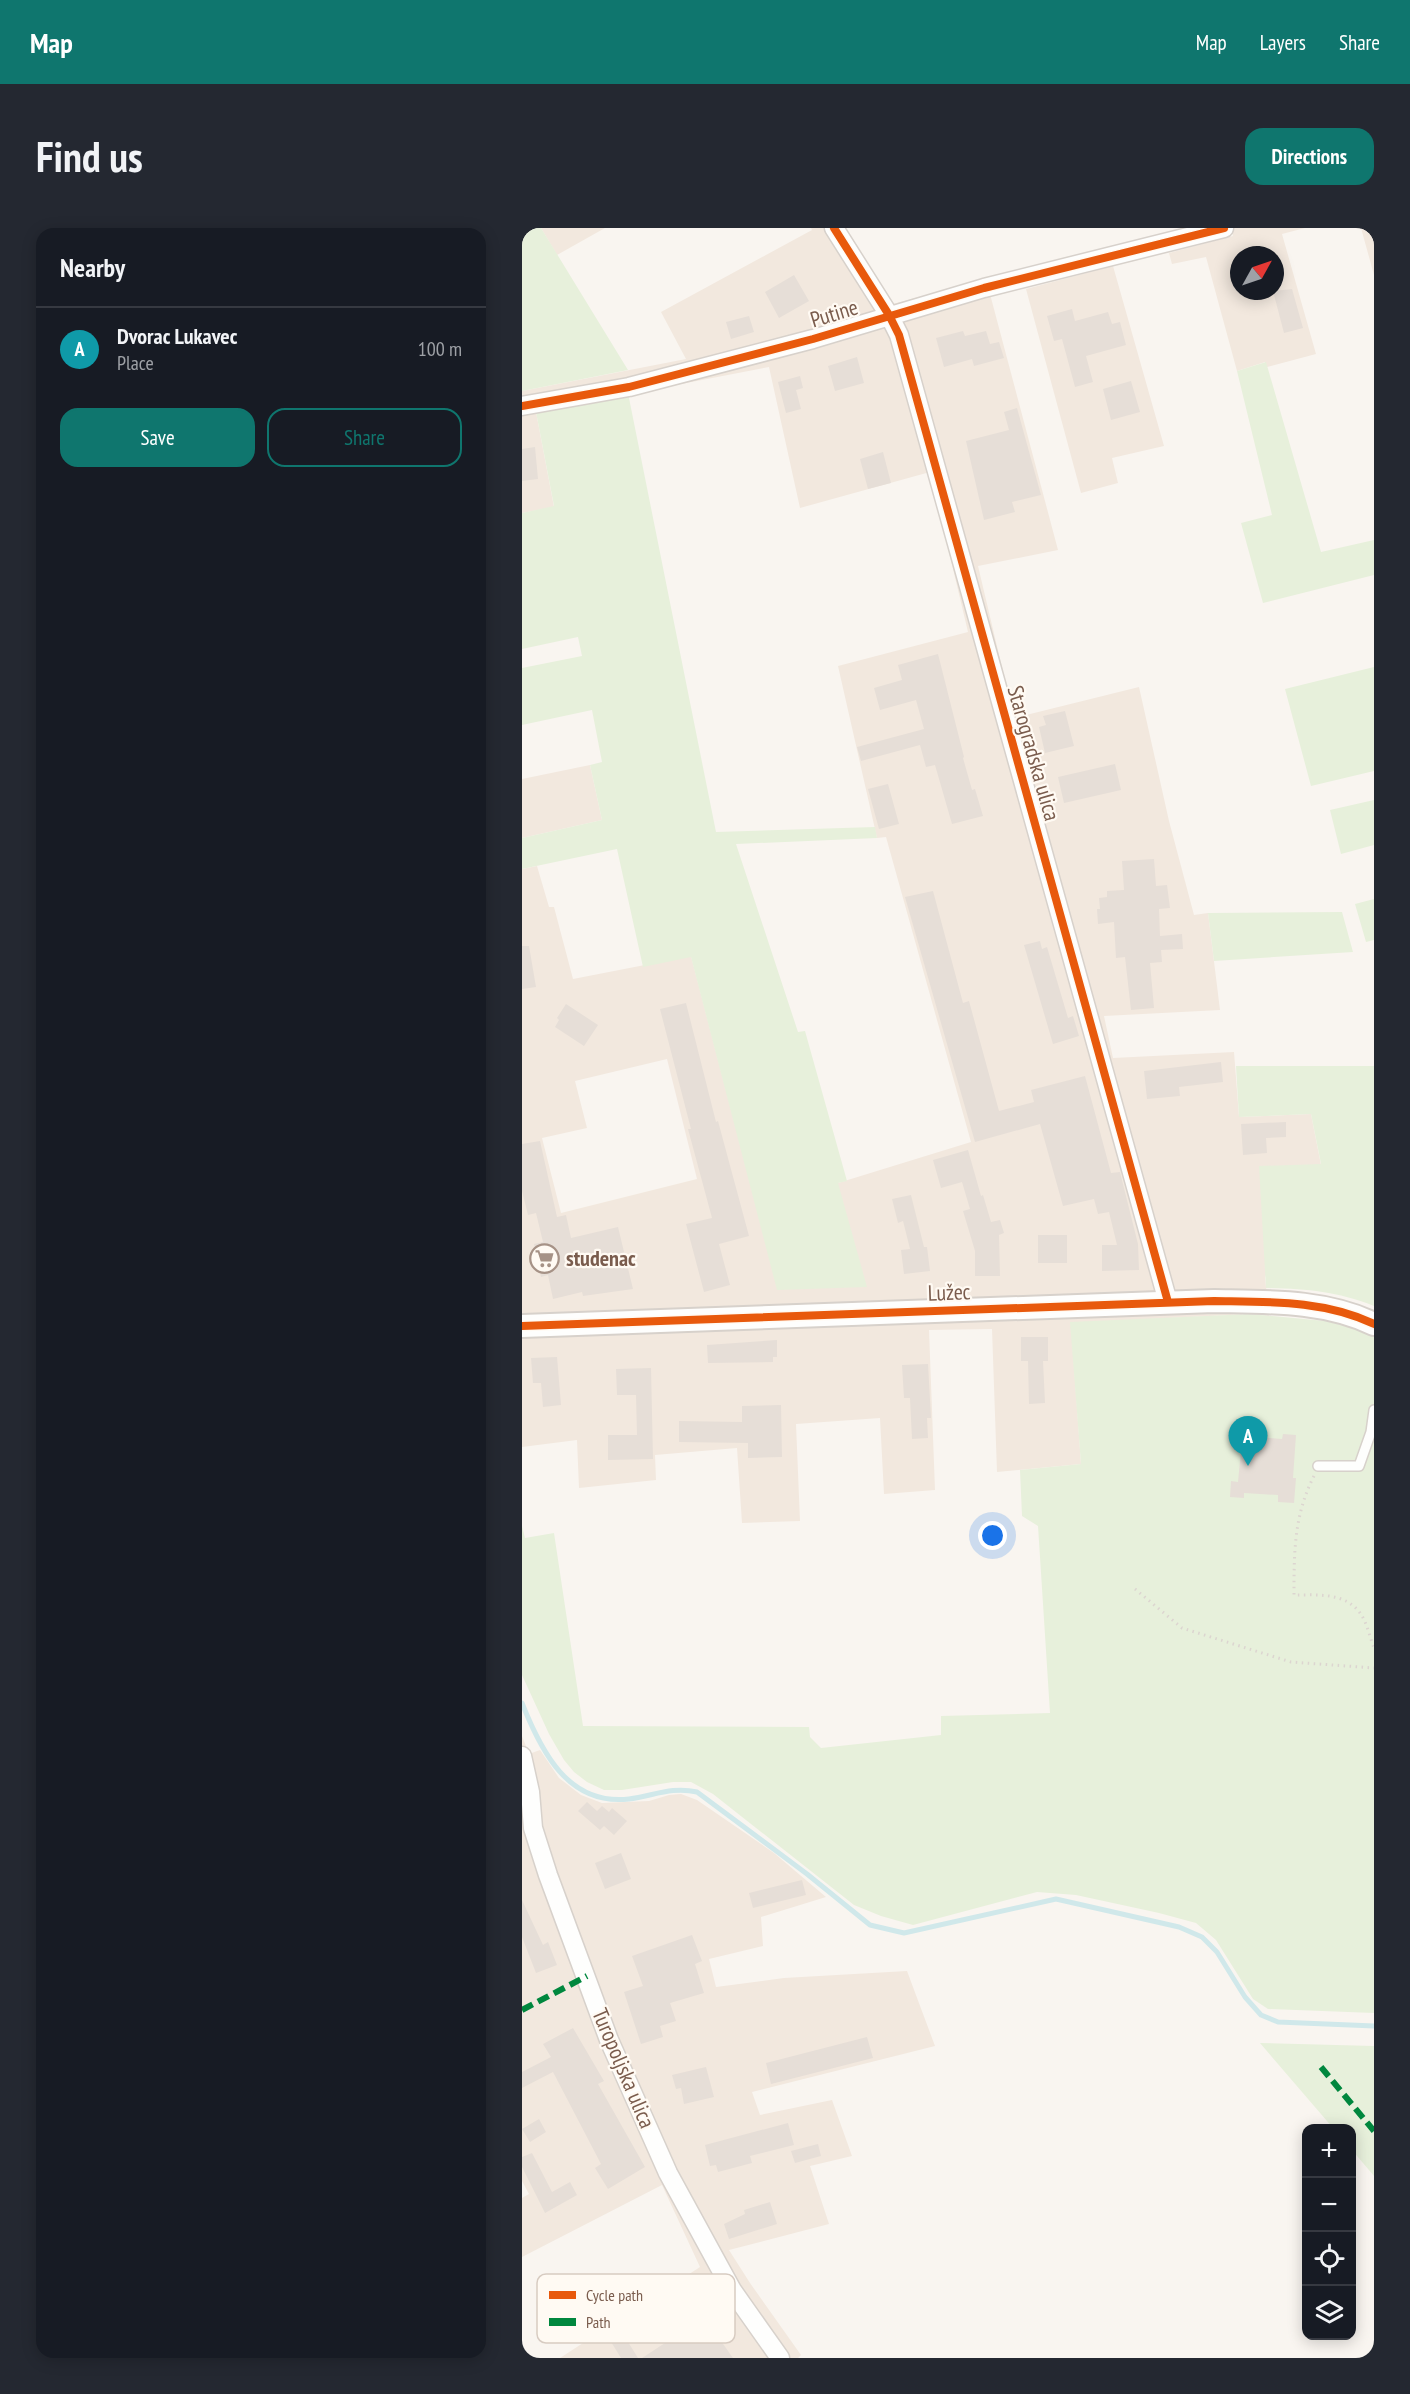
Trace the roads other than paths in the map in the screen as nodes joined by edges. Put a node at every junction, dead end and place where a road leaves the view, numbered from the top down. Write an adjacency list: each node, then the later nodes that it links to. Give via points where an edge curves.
1 (834, 228): 3 (street, Starogradska ulica)
2 (1224, 228): 3 (street, Putine)
3 (889, 315): 4 (street, Putine, via 640,384); 5 (street, Starogradska ulica, via 899,335)
4 (522, 406)
5 (1168, 1302): 6 (street, Lužec, via 1305,1304 1356,1315); 7 (street, Lužec)
6 (1374, 1324)
7 (522, 1326)
8 (1374, 1410): 9 (lane, via 1359,1466)
9 (1318, 1466)
10 (522, 1756): 11 (street, Turopoljska ulica, via 530,1792)
11 (526, 1814): 12 (street, Turopoljska ulica, via 609,2040 668,2173)
12 (723, 2274)
13 (735, 2294): 14 (street, Turopoljska ulica)
14 (780, 2358)

